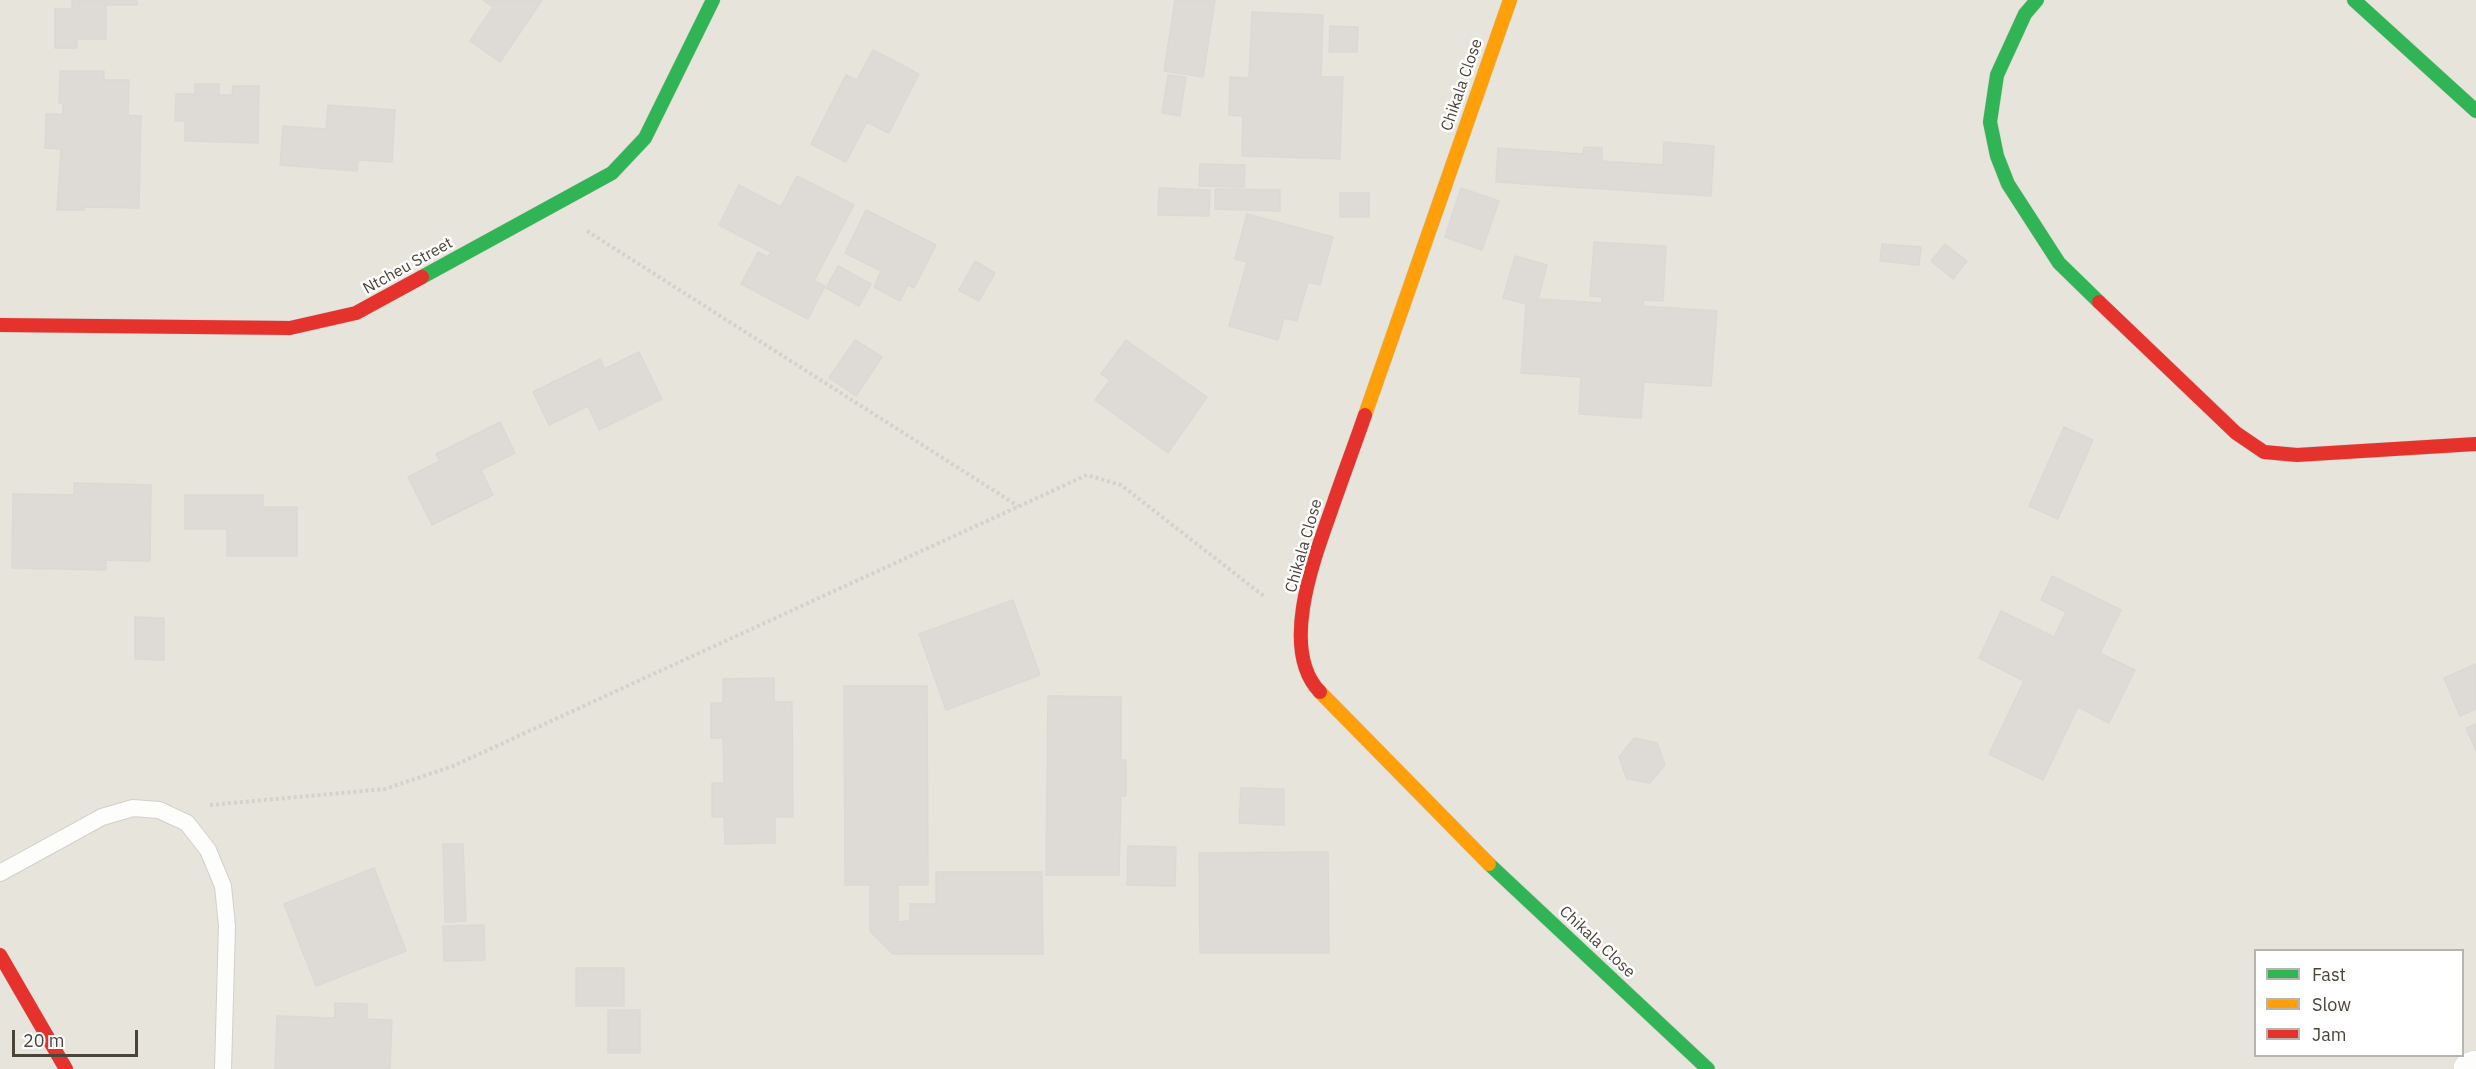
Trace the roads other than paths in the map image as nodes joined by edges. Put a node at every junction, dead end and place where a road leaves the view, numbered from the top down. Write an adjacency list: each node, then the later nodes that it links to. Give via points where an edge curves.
1 (713, 0): 6 (street, Ntcheu Street, via 645,138 612,173 356,313 290,328)
2 (1510, 0): 13 (street, Chikala Close, via 1321,540 1301,625 1303,659 1316,688 1473,849)
3 (2037, 0): 7 (street, via 2025,14 1997,75 1990,122 2008,184 2059,263 2236,433 2264,452 2297,454)
4 (2354, 0): 5 (street)
5 (2476, 111)
6 (0, 325)
7 (2476, 444)
8 (0, 873): 12 (lane, via 102,817 133,808 159,810 188,823 208,850 223,886 227,926)
9 (0, 956): 11 (street)
10 (2476, 1067): 14 (street)
11 (66, 1069)
12 (224, 1069)
13 (1708, 1069)
14 (2470, 1069)

